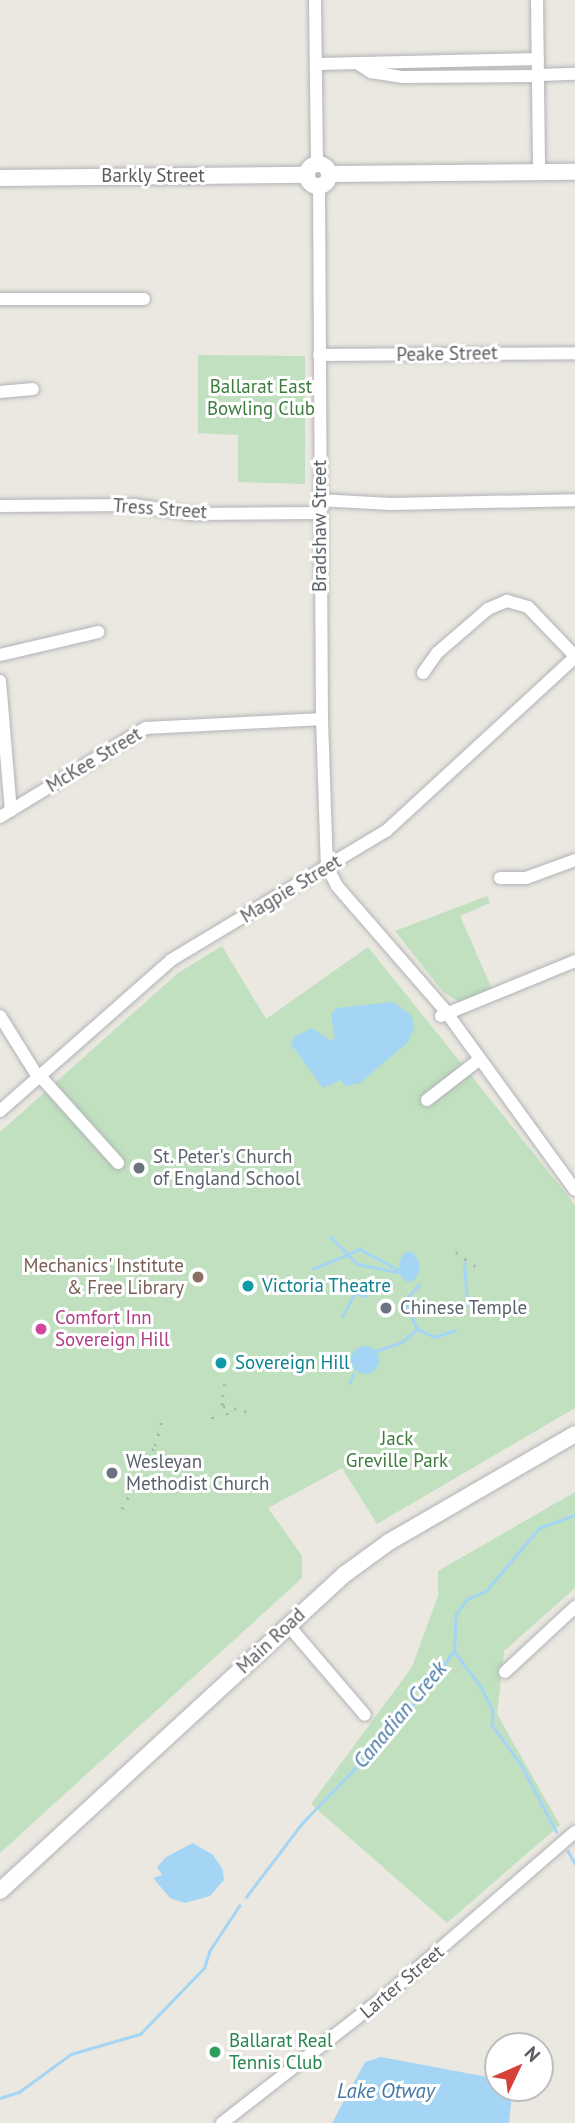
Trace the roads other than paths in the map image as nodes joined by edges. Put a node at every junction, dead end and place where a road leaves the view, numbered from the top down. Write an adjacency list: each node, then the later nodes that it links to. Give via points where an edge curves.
1 (315, 0): 5 (street, Bradshaw Street)
2 (537, 0): 3 (street)
3 (538, 59): 4 (street); 7 (street)
4 (357, 63): 5 (street); 7 (street, via 371,72 402,77)
5 (317, 64): 10 (street, Bradshaw Street)
6 (575, 74): 7 (street)
7 (539, 76): 8 (street)
8 (540, 172): 9 (main road, Barkly Street); 10 (main road, Barkly Street)
9 (575, 172)
10 (318, 174): 11 (main road, Barkly Street); 15 (street, Bradshaw Street)
11 (0, 178)
12 (0, 299): 13 (street)
13 (144, 299)
14 (575, 353): 15 (street, Peake Street)
15 (318, 355): 20 (street, Bradshaw Street)
16 (33, 389): 17 (street)
17 (0, 392)
18 (575, 500): 20 (street, Tress Street)
19 (0, 506): 20 (street, Tress Street, via 134,505 191,514)
20 (319, 506): 26 (street, Bradshaw Street)
21 (97, 632): 22 (street)
22 (0, 655)
23 (575, 657): 24 (street, via 531,609 513,601 488,609 441,650); 29 (street, Magpie Street, via 393,825)
24 (423, 673)
25 (0, 681): 27 (street)
26 (321, 719): 27 (street, McKee Street, via 146,728); 29 (street, Bradshaw Street)
27 (6, 814)
28 (575, 860): 30 (street, via 524,879)
29 (327, 867): 32 (street, via 341,877 365,916); 35 (street, Magpie Street, via 172,960)
30 (500, 878)
31 (575, 961): 32 (street)
32 (444, 1015): 34 (street); 36 (street)
33 (0, 1016): 35 (street)
34 (477, 1062): 36 (street); 37 (street)
35 (39, 1076): 38 (street, Magpie Street); 40 (street)
36 (489, 1076): 39 (street)
37 (427, 1100)
38 (0, 1111)
39 (548, 1150): 41 (street); 42 (street)
40 (118, 1163)
41 (575, 1179)
42 (575, 1190)
43 (575, 1434): 45 (main road, Main Road, via 389,1542)
44 (575, 1607): 46 (street)
45 (288, 1625): 47 (street); 49 (main road, Main Road)
46 (506, 1672)
47 (365, 1715)
48 (575, 1832): 50 (street, Larter Street, via 389,1993)
49 (0, 1891)
50 (222, 2123)

